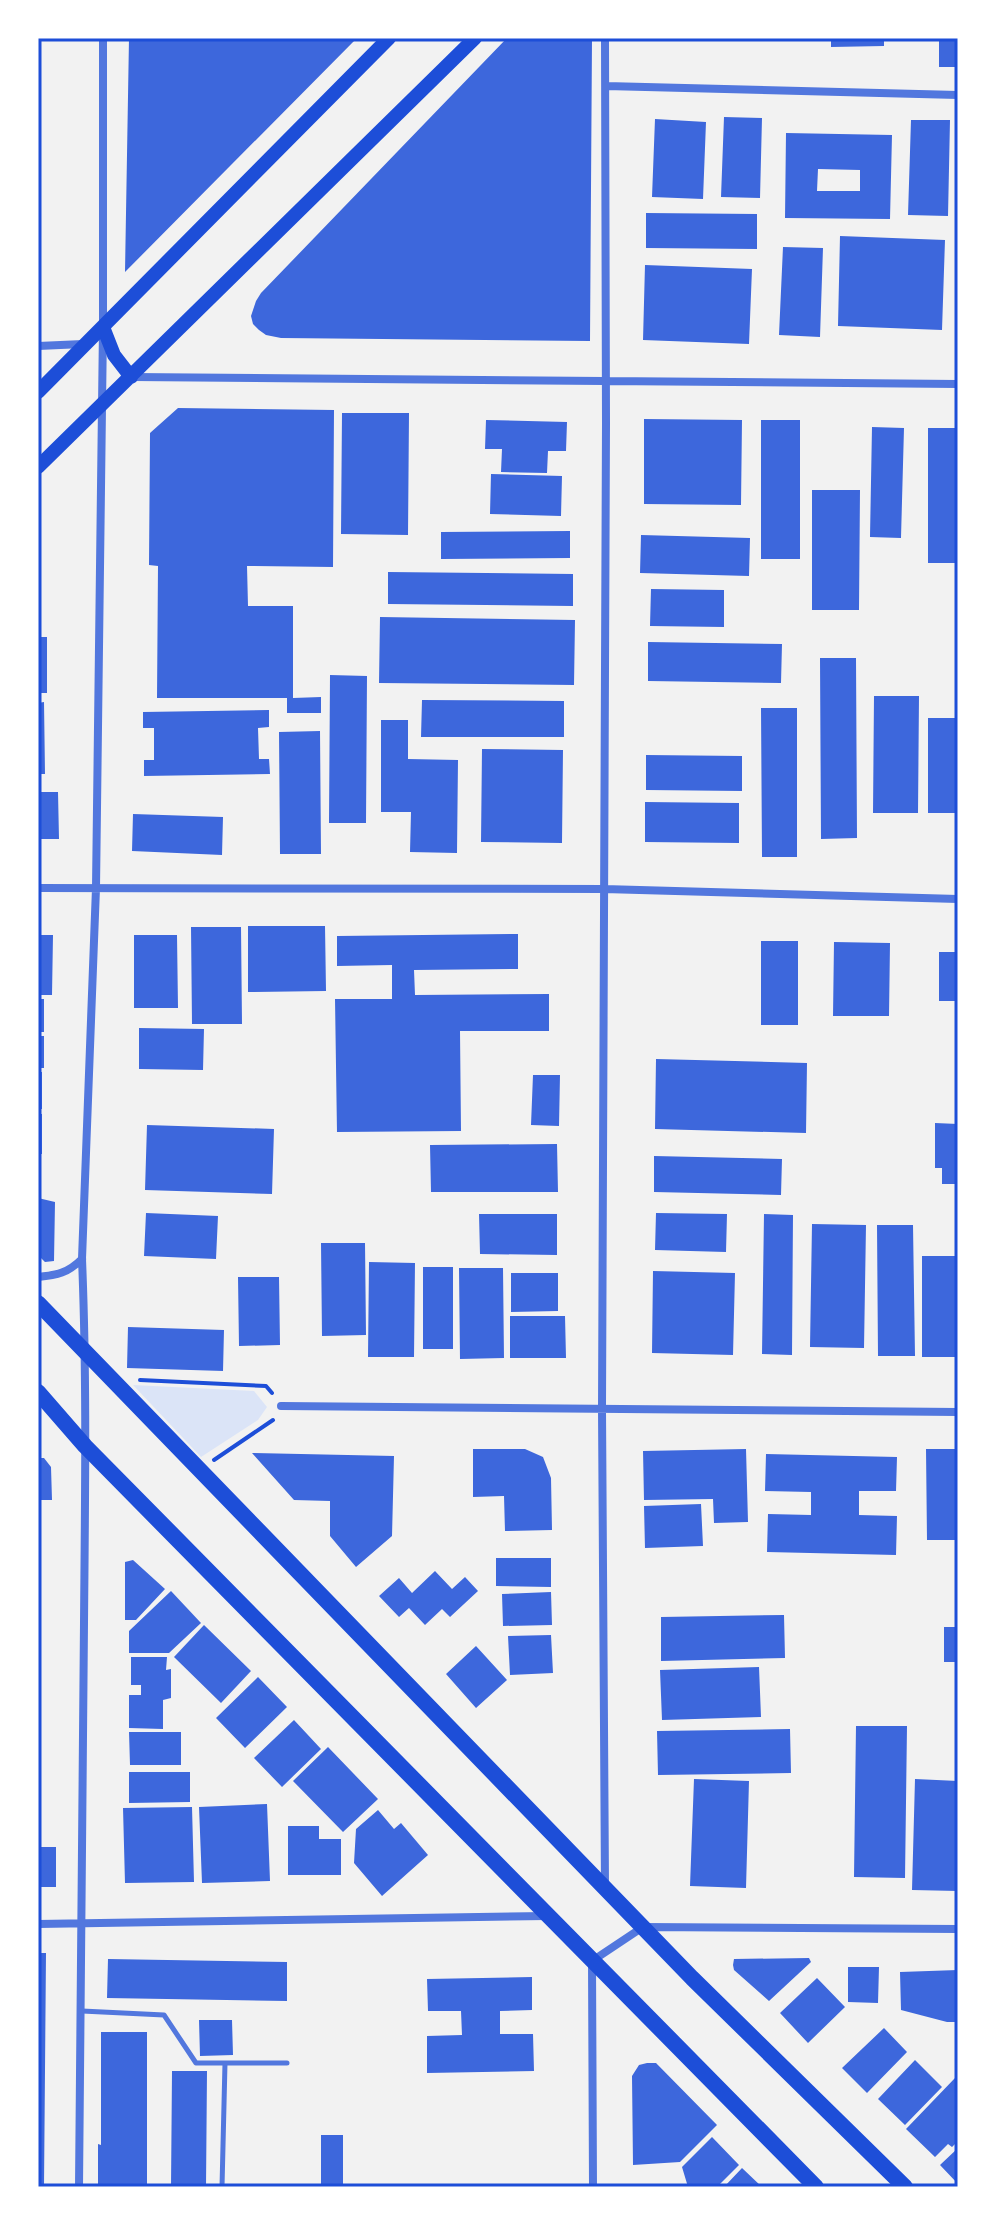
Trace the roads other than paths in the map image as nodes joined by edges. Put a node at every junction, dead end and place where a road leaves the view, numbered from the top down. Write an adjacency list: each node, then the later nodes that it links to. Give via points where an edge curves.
1 (103, 38): 7 (street)
2 (389, 38): 7 (main road)
3 (475, 38): 10 (main road)
4 (605, 38): 5 (street)
5 (606, 86): 6 (street); 11 (street)
6 (958, 95)
7 (103, 327): 8 (main road); 10 (main road, via 114,355); 14 (street)
8 (88, 343): 9 (street); 13 (main road)
9 (38, 346)
10 (131, 377): 11 (street); 14 (main road)
11 (606, 381): 12 (street); 18 (street)
12 (958, 384)
13 (38, 392)
14 (102, 406): 15 (main road); 17 (street)
15 (38, 467)
16 (38, 888): 17 (street)
17 (96, 888): 18 (street); 20 (street)
18 (604, 889): 19 (street); 26 (street)
19 (958, 899)
20 (82, 1259): 21 (street, via 62,1274); 23 (street)
21 (38, 1277)
22 (38, 1303): 23 (main road)
23 (84, 1350): 28 (street); 29 (main road)
24 (38, 1392): 28 (main road)
25 (281, 1406): 26 (street)
26 (602, 1409): 27 (street); 29 (street)
27 (958, 1412)
28 (85, 1446): 30 (main road); 32 (street)
29 (605, 1887): 33 (main road)
30 (548, 1916): 32 (street); 35 (main road)
31 (38, 1924): 32 (street)
32 (83, 1924): 36 (street)
33 (643, 1927): 34 (street); 35 (street); 43 (main road)
34 (958, 1929)
35 (592, 1961): 41 (street); 42 (main road)
36 (82, 2011): 37 (lane, via 164,2015 196,2063); 39 (street)
37 (225, 2063): 38 (lane); 40 (lane)
38 (287, 2063)
39 (79, 2187)
40 (222, 2187)
41 (593, 2187)
42 (816, 2187)
43 (905, 2187)

